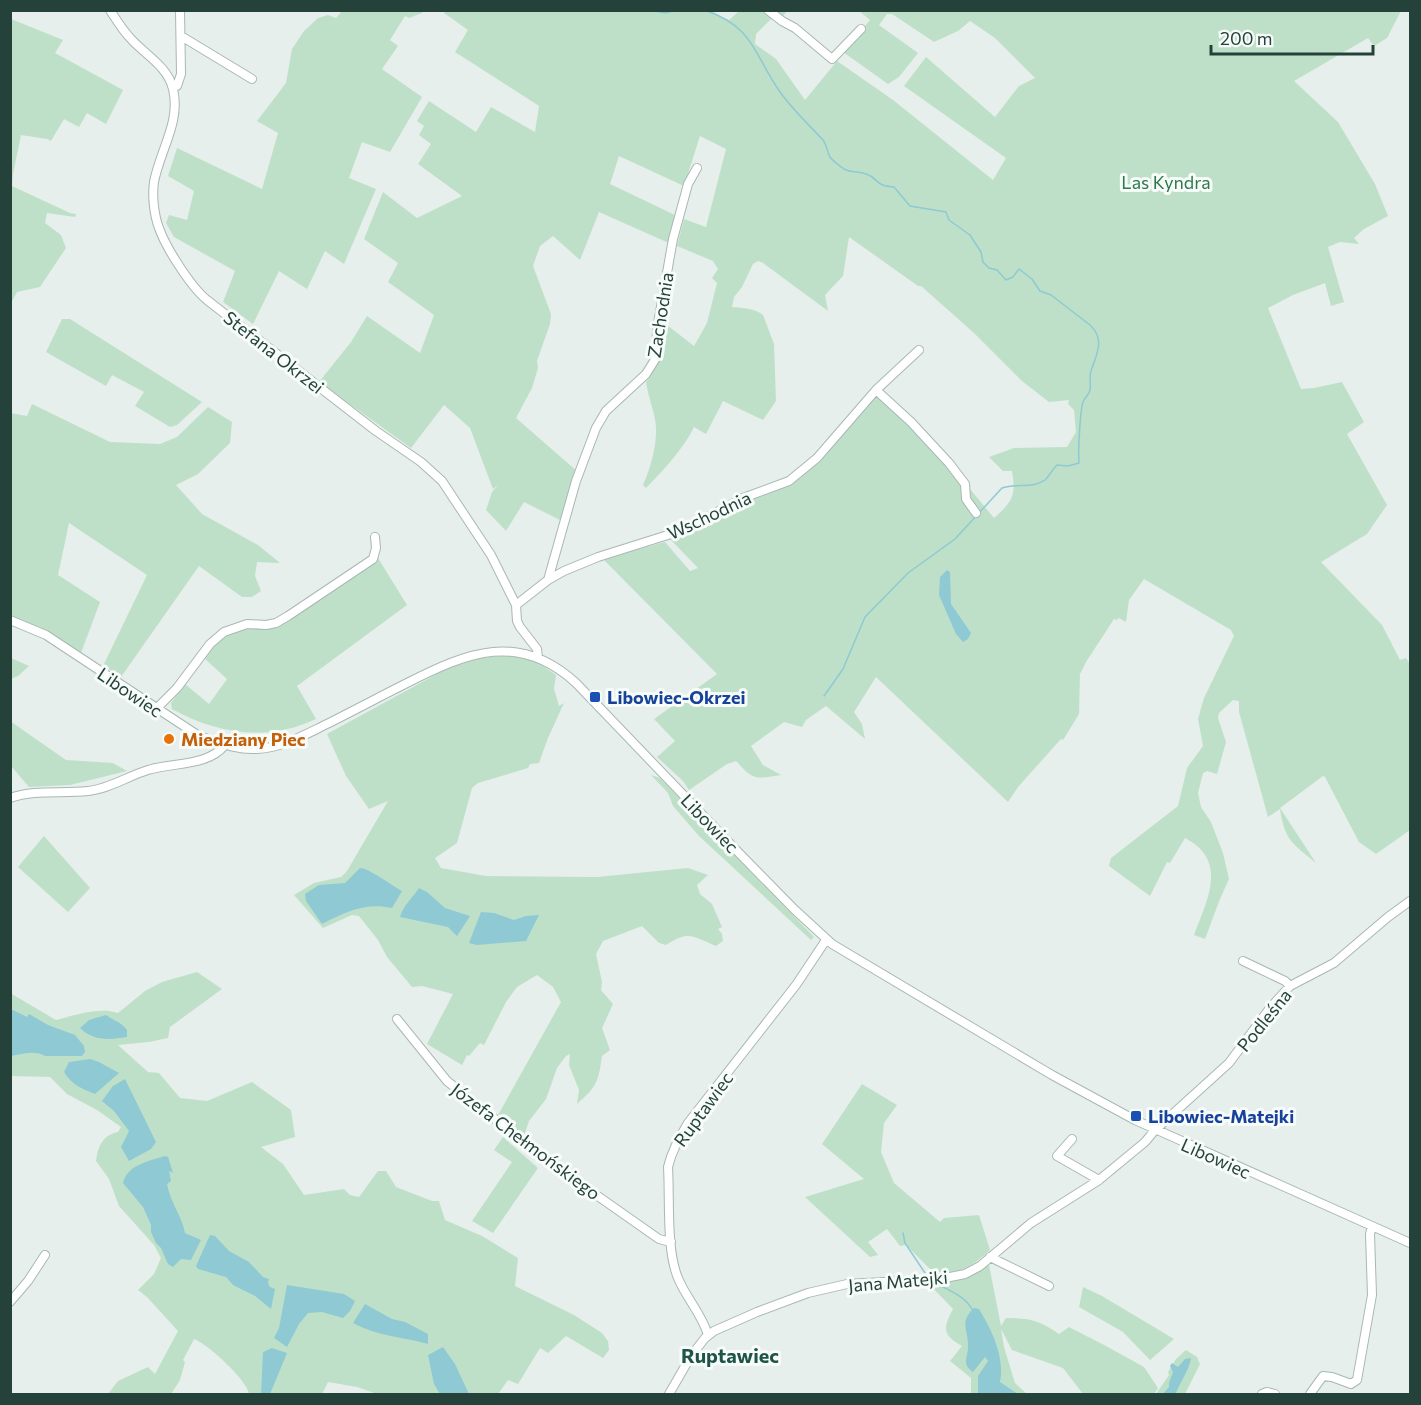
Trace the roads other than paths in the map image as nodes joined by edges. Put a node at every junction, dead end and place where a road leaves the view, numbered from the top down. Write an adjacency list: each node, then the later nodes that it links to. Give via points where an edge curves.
1 (110, 10): 7 (street, Stefana Okrzei, via 131,39 154,59)
2 (180, 10): 5 (street)
3 (768, 10): 4 (street, via 832,59)
4 (861, 28)
5 (182, 36): 6 (street); 7 (street, via 181,74 177,86)
6 (252, 79)
7 (172, 86): 14 (street, Stefana Okrzei, via 175,111 154,195 158,227 191,282 199,293 284,360 430,469 492,555)
8 (697, 168): 13 (street, Zachodnia, via 688,184 673,239 657,329 656,358 646,374 606,411 596,428 576,481)
9 (918, 350): 10 (street, Wschodnia)
10 (876, 390): 11 (street, via 949,463 965,484 966,499); 13 (street, Wschodnia, via 817,458 789,481 743,498 691,526 598,557)
11 (976, 513)
12 (375, 537): 17 (street, via 373,559 288,616 276,623 247,624 224,632)
13 (548, 580): 14 (street, Wschodnia)
14 (516, 604): 16 (street, Stefana Okrzei, via 517,621 537,649)
15 (10, 620): 17 (street, Libowiec, via 46,635)
16 (538, 658): 18 (street, Libowiec, via 499,651 462,658 281,745 257,749); 21 (street, Libowiec, via 576,683)
17 (156, 709): 18 (street, Libowiec, via 199,736)
18 (225, 745): 19 (street, via 213,756 146,770 89,791 25,793)
19 (10, 798)
20 (1410, 901): 23 (street, Podleśna, via 1334,963)
21 (826, 940): 25 (street, Libowiec, via 1053,1075); 29 (street, Ruptawiec, via 674,1147 668,1167)
22 (1243, 961): 23 (street)
23 (1290, 986): 25 (street, Podleśna, via 1229,1063)
24 (397, 1020): 29 (street, Józefa Chełmońskiego, via 447,1081 545,1159 659,1239)
25 (1155, 1130): 27 (street, Jana Matejki); 28 (street, Libowiec)
26 (1072, 1139): 27 (street, via 1058,1156)
27 (1099, 1180): 32 (street, Jana Matejki, via 1030,1223)
28 (1372, 1226): 30 (street, Libowiec); 39 (street, via 1372,1295 1357,1380 1351,1384 1323,1376)
29 (671, 1242): 35 (street, Ruptawiec, via 677,1276)
30 (1410, 1243)
31 (45, 1255): 34 (street)
32 (990, 1257): 33 (street); 35 (street, Jana Matejki, via 960,1275 940,1279 847,1284 808,1293)
33 (1049, 1286)
34 (10, 1302)
35 (708, 1335): 36 (street, Jana Matejki)
36 (669, 1395)
37 (1262, 1395): 38 (street)
38 (1275, 1395)
39 (1310, 1395)

